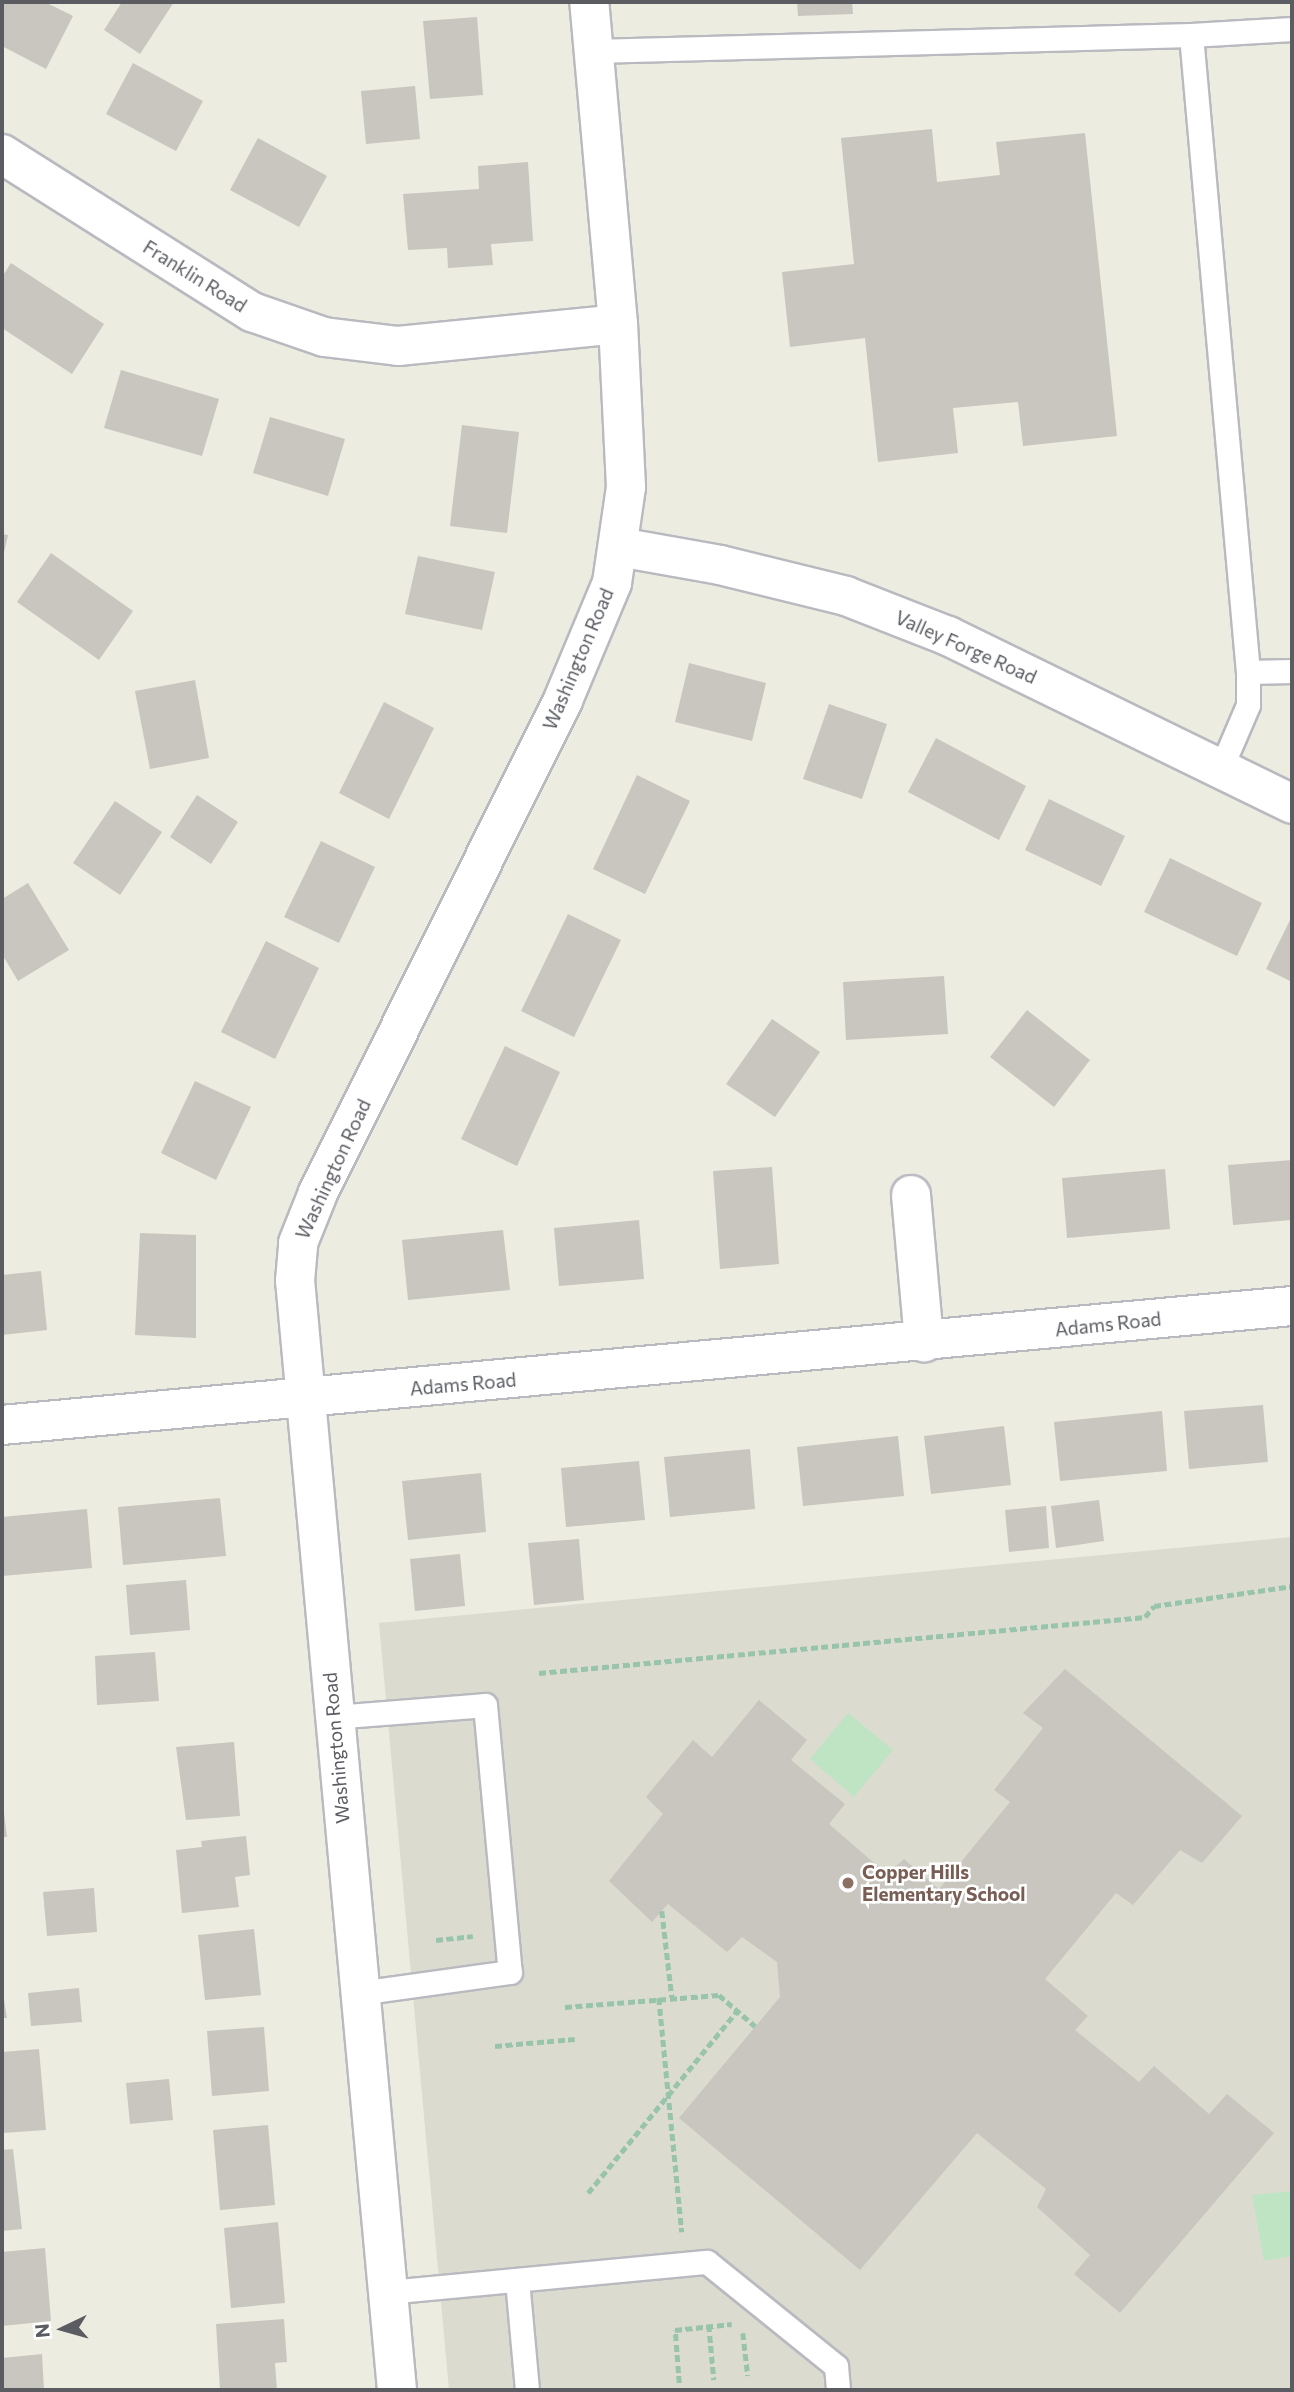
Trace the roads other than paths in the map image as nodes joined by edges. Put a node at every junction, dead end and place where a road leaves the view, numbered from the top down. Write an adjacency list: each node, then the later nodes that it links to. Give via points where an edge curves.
1 (589, 2): 4 (street, Washington Road)
2 (1292, 29): 3 (lane)
3 (1191, 35): 4 (lane); 9 (lane)
4 (593, 51): 6 (street, Washington Road)
5 (2, 153): 6 (street, Franklin Road, via 252,312 324,337 398,346)
6 (618, 324): 7 (street, Washington Road, via 626,487)
7 (619, 547): 10 (street, Valley Forge Road, via 720,565 846,596 948,636); 15 (street, Washington Road, via 593,635 298,1243 295,1281)
8 (1292, 671): 9 (lane)
9 (1248, 672): 10 (lane, via 1248,705)
10 (1221, 768): 11 (street, Valley Forge Road)
11 (1292, 804)
12 (911, 1195): 14 (street)
13 (1292, 1306): 14 (street, Adams Road)
14 (924, 1342): 15 (street, Adams Road)
15 (303, 1398): 16 (street, Adams Road); 17 (street, Washington Road)
16 (2, 1425)
17 (333, 1717): 18 (street, Washington Road); 18 (lane, via 485,1705 510,1972)
18 (358, 1993): 20 (street, Washington Road)
19 (517, 2280): 20 (lane); 22 (lane); 23 (lane, via 707,2262 836,2366)
20 (387, 2292): 21 (street, Washington Road)
21 (397, 2390)
22 (527, 2390)
23 (838, 2390)

